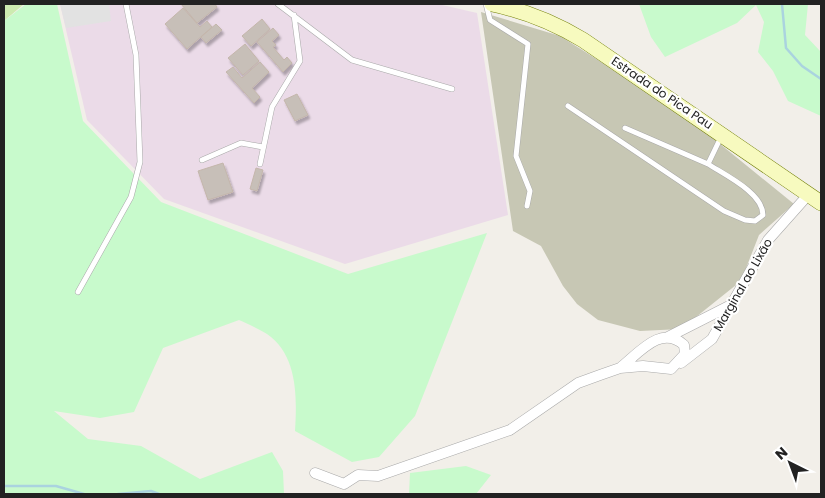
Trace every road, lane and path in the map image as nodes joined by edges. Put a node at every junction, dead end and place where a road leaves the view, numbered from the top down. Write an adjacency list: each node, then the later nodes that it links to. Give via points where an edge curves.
1 (126, 4): 16 (lane, via 136,55 140,162 131,197)
2 (278, 4): 5 (lane)
3 (486, 4): 15 (lane, via 490,20 528,44 516,156 530,191)
4 (492, 4): 9 (main road, Estrada do Pica Pau, via 552,22)
5 (294, 14): 6 (lane, via 352,60); 10 (lane, via 300,61 272,107)
6 (452, 89)
7 (568, 106): 13 (lane, via 724,211 755,221 762,214 762,206 756,197)
8 (625, 128): 13 (lane)
9 (722, 134): 13 (lane); 14 (main road, Estrada do Pica Pau)
10 (264, 147): 11 (lane, via 241,143); 12 (lane)
11 (202, 160)
12 (260, 164)
13 (708, 164)
14 (815, 199): 17 (street, Marginal ao Lixão, via 768,240)
15 (526, 206)
16 (78, 292)
17 (734, 303): 18 (street); 20 (street, Marginal ao Lixão, via 712,338)
18 (668, 337): 19 (street, via 651,342); 20 (street, via 676,338 684,345 685,354)
19 (620, 368): 20 (street); 21 (street, via 578,383 510,430 431,459 378,476 358,475 344,484)
20 (671, 369)
21 (315, 472)

